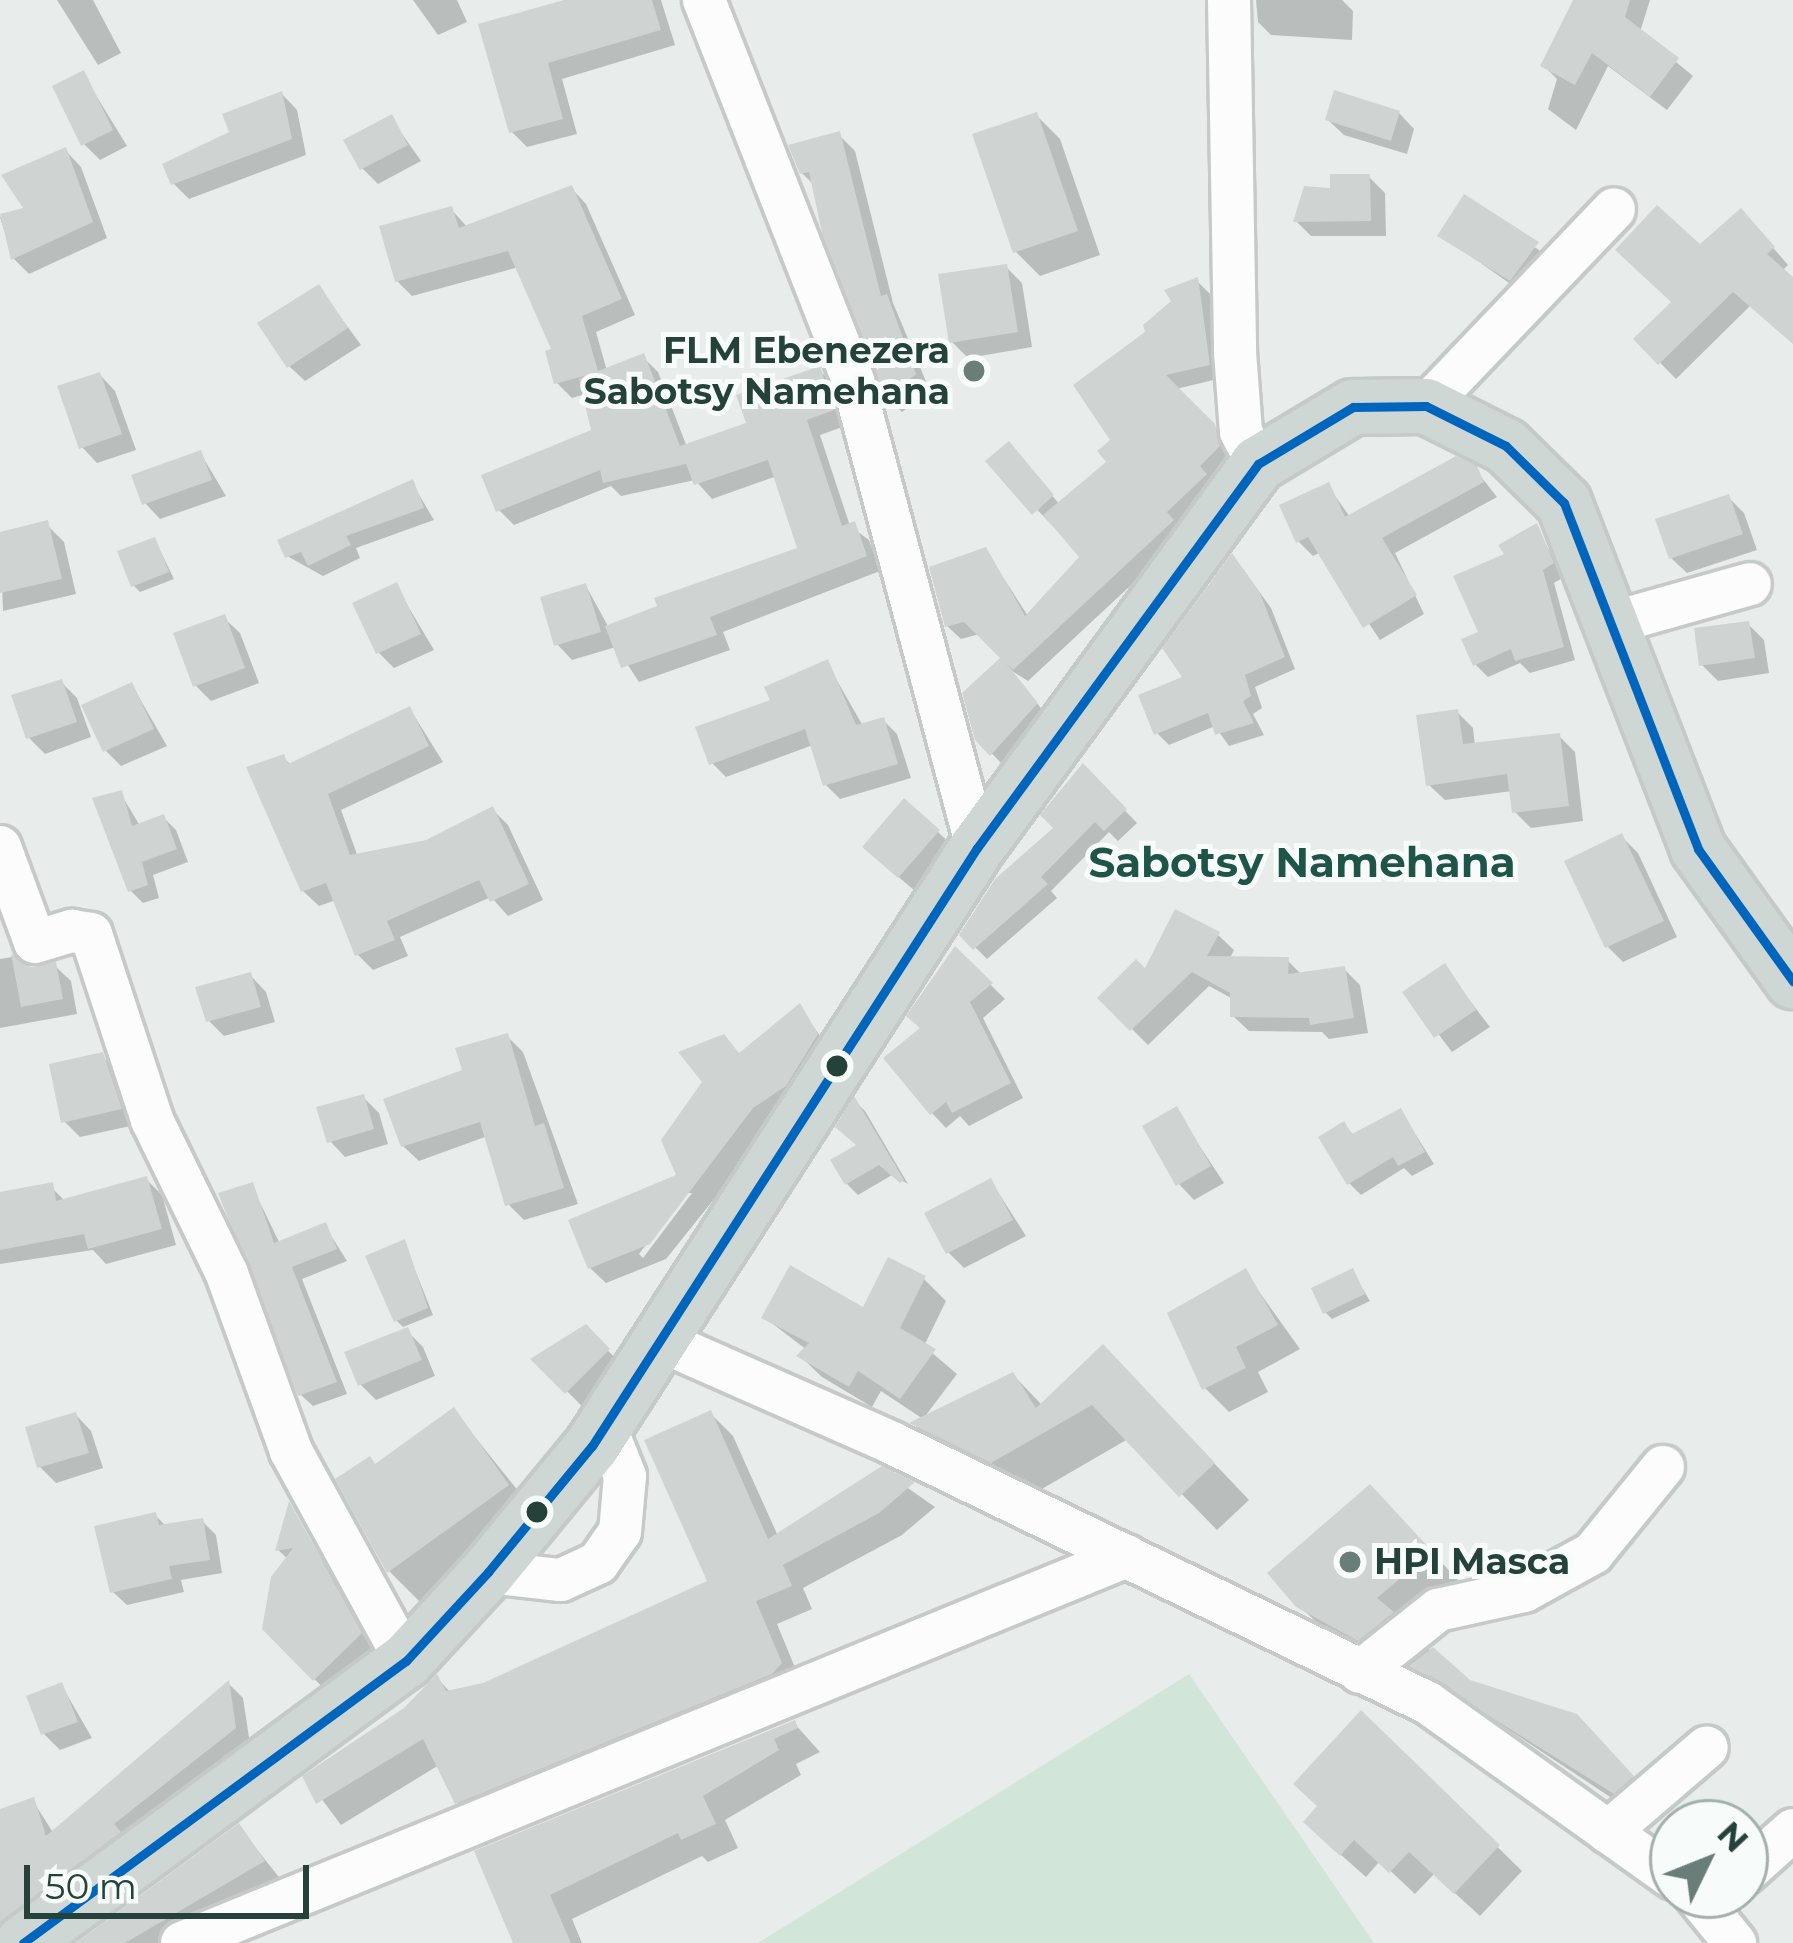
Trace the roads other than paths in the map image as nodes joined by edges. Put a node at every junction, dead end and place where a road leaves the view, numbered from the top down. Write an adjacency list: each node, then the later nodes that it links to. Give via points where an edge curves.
1 (704, 0): 9 (street, via 853,381)
2 (1229, 0): 5 (street, via 1235,352 1241,432)
3 (1615, 209): 4 (street)
4 (1426, 406): 5 (main road, via 1352,407); 7 (main road, via 1506,446 1564,503)
5 (1258, 464): 9 (main road)
6 (1750, 584): 7 (street)
7 (1615, 622): 10 (main road, via 1698,849)
8 (0, 847): 16 (street, via 35,942 91,934 152,1120 227,1274 291,1450)
9 (977, 848): 11 (main road)
10 (1793, 981)
11 (661, 1341): 12 (main road); 14 (street)
12 (604, 1421): 15 (main road, via 577,1467); 15 (street, via 626,1476 620,1532 598,1563 561,1580)
13 (1663, 1467): 17 (street, via 1593,1552 1524,1591 1438,1610)
14 (1127, 1556): 17 (street); 24 (street)
15 (488, 1572): 16 (main road)
16 (406, 1661): 23 (main road)
17 (1360, 1672): 20 (street, via 1428,1703)
18 (1707, 1747): 20 (street)
19 (1793, 1830): 21 (street)
20 (1608, 1832): 22 (street)
21 (1769, 1852)
22 (1649, 1861)
23 (23, 1943)
24 (182, 1943)

